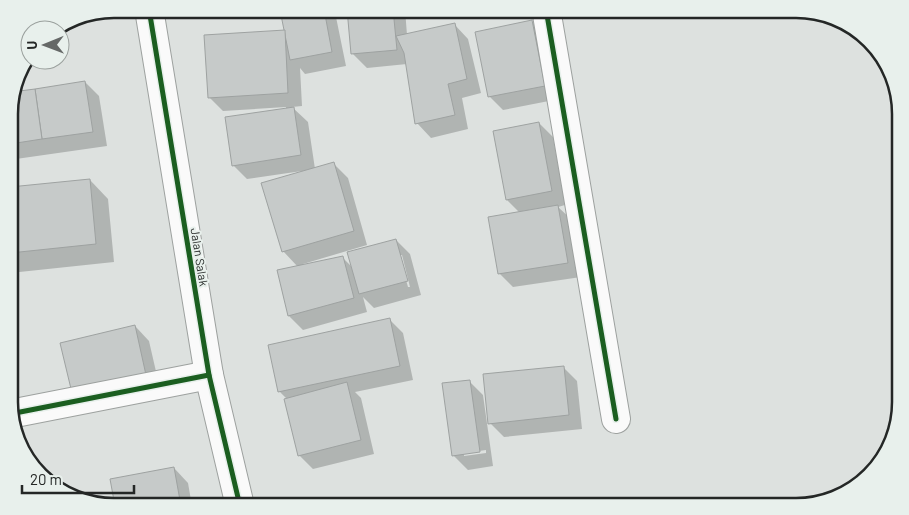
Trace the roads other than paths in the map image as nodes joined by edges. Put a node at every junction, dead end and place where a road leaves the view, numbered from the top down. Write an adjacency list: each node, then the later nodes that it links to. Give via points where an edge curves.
1 (150, 18): 3 (street, Jalan Salak)
2 (548, 18): 5 (street)
3 (209, 375): 4 (street); 6 (street, Jalan Salak)
4 (18, 412)
5 (616, 420)
6 (238, 498)

